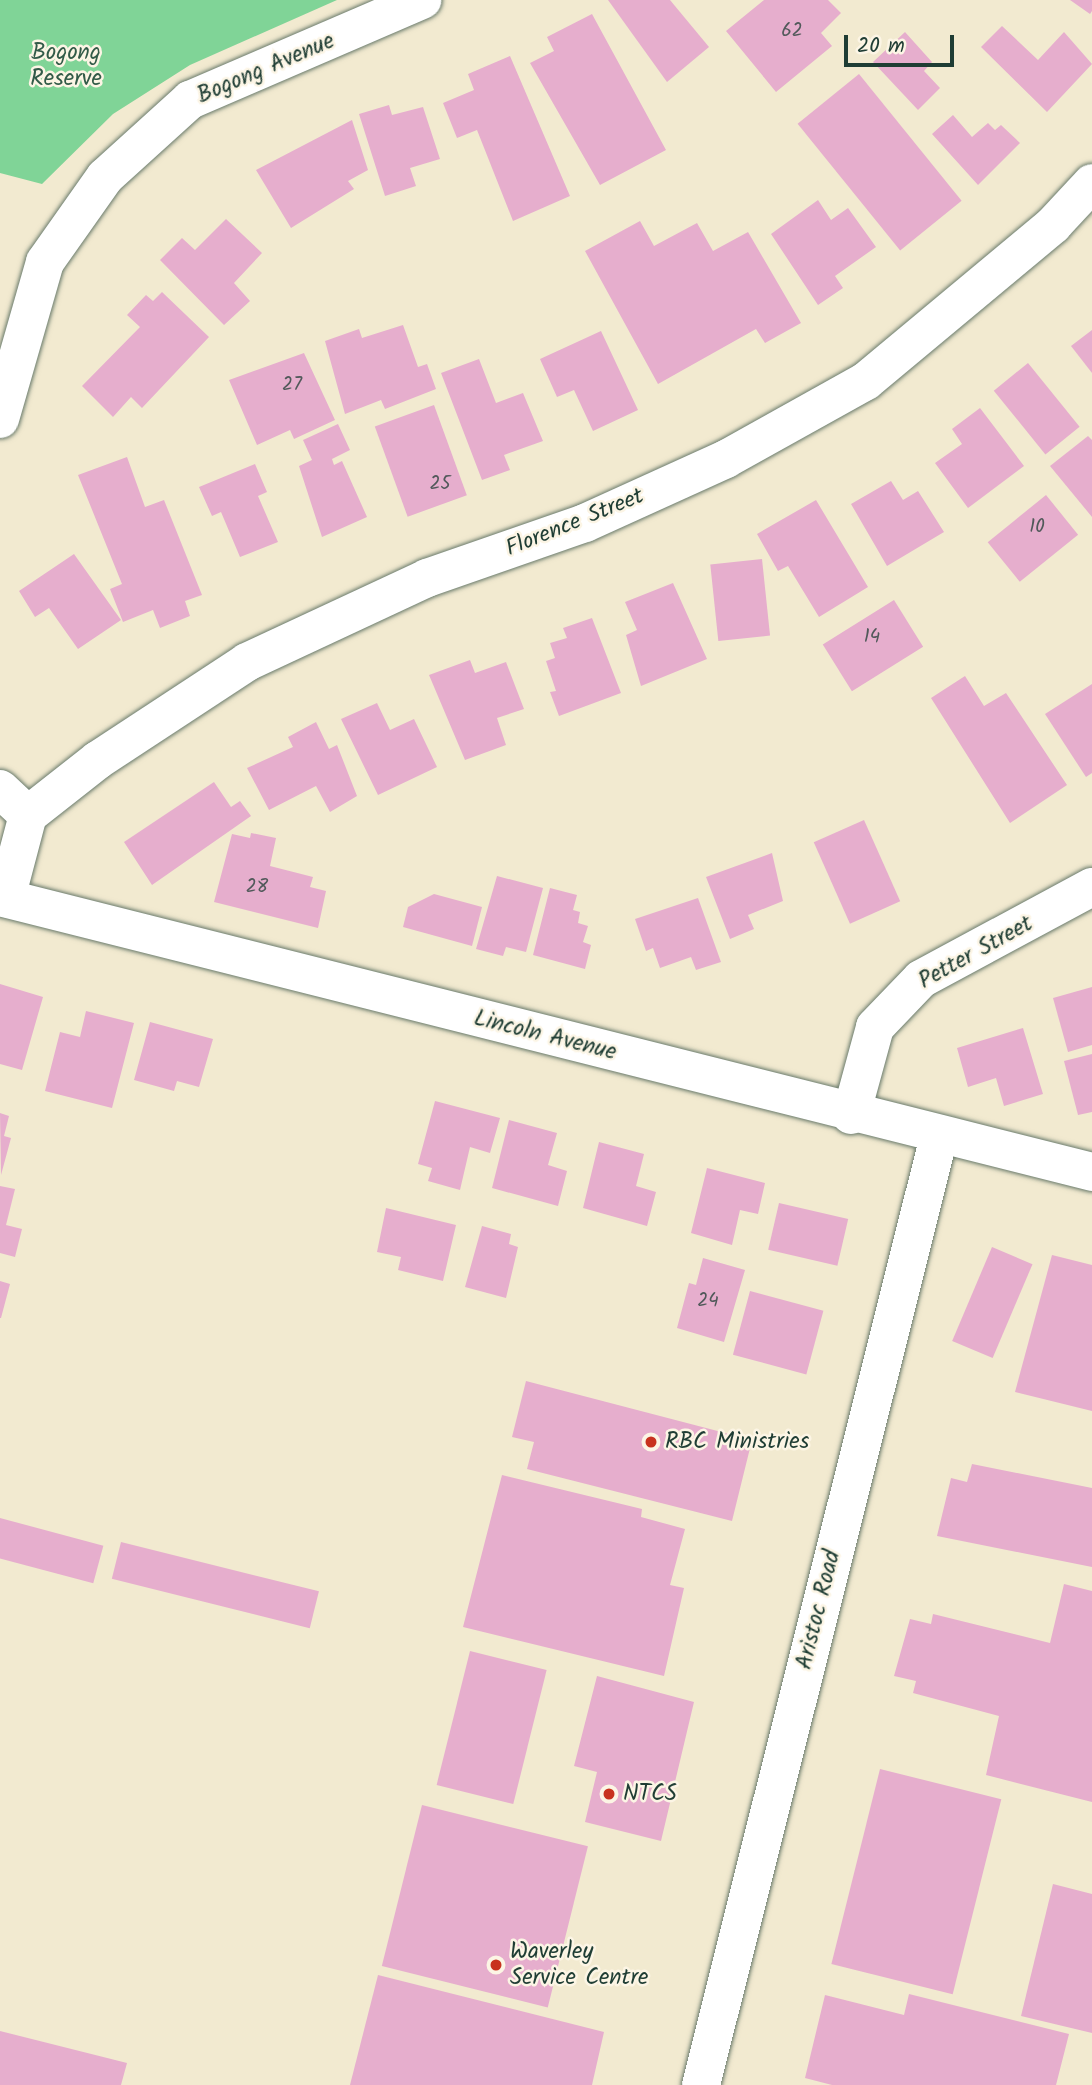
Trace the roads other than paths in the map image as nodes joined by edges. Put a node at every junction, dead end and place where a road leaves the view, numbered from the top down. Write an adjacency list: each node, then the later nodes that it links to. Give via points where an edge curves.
1 (422, 0): 2 (street, Bogong Avenue)
2 (384, 9): 4 (street, Bogong Avenue, via 190,100 105,177 45,261)
3 (1092, 183): 6 (street, Florence Street, via 1053,225 866,381 662,488 428,578 247,662 98,760)
4 (0, 419)
5 (0, 789): 6 (street)
6 (28, 815): 8 (street)
7 (1092, 887): 9 (street, Petter Street, via 921,979 875,1027)
8 (3, 897): 9 (street, Lincoln Avenue)
9 (851, 1115): 10 (street, Lincoln Avenue)
10 (939, 1136): 11 (street, Lincoln Avenue); 12 (street, Aristoc Road)
11 (1092, 1172)
12 (701, 2085)

